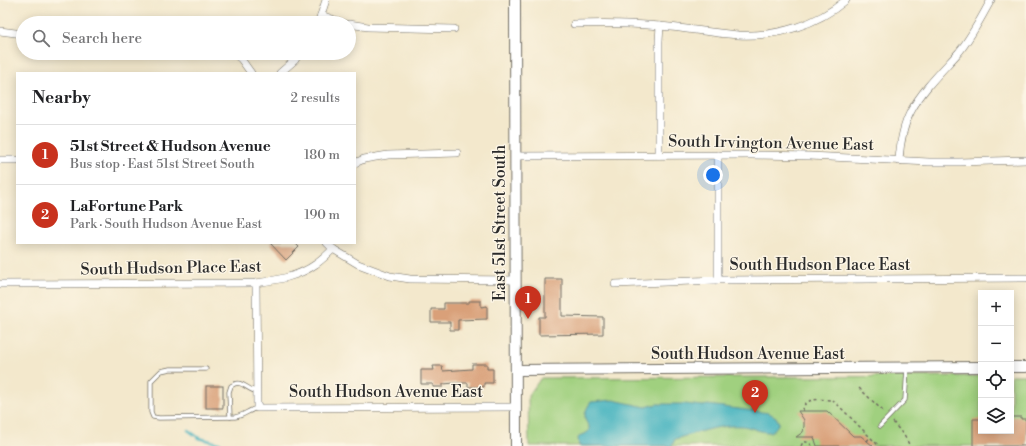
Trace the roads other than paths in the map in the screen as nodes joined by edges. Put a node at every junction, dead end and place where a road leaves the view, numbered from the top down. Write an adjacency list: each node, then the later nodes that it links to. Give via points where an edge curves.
1 (326, 0): 5 (street)
2 (515, 0): 19 (street, East 51st Street South)
3 (846, 0): 8 (street, via 813,21 769,33 739,35)
4 (991, 0): 23 (street, via 967,40 910,112)
5 (322, 15)
6 (574, 24): 8 (street)
7 (356, 25): 9 (street)
8 (660, 26): 17 (street)
9 (454, 29)
10 (0, 32): 11 (street)
11 (16, 33)
12 (242, 60): 14 (street)
13 (295, 60): 15 (street)
14 (250, 72)
15 (281, 72)
16 (457, 153): 24 (street, via 388,155)
17 (659, 155): 18 (street, South Irvington Avenue East); 19 (street, South Irvington Avenue East)
18 (718, 155): 23 (street, South Irvington Avenue East); 29 (street)
19 (515, 156): 28 (street, East 51st Street South)
20 (0, 160): 21 (street)
21 (16, 160)
22 (1026, 160): 23 (street, South Irvington Avenue East)
23 (898, 161)
24 (356, 163)
25 (328, 244): 26 (street)
26 (333, 249): 28 (street, via 358,264 397,277 434,280); 30 (street, South Hudson Place East, via 316,264 297,275)
27 (1026, 278): 29 (street, South Hudson Place East)
28 (516, 280): 38 (street, East 51st Street South)
29 (718, 280): 32 (street, South Hudson Place East)
30 (256, 283): 31 (street, South Hudson Place East); 39 (street)
31 (0, 284)
32 (615, 284)
33 (1014, 367): 34 (street)
34 (1026, 367)
35 (906, 368): 36 (street, South Hudson Avenue East); 38 (street, South Hudson Avenue East); 43 (lane, via 905,400)
36 (978, 368)
37 (206, 369): 42 (lane, via 170,369 161,371 151,380 153,417)
38 (516, 370): 40 (street, East 51st Street South)
39 (256, 391): 41 (street); 42 (lane, via 241,383 231,386)
40 (516, 407): 41 (street, South Hudson Avenue East); 44 (street, East 51st Street South)
41 (256, 408): 42 (lane, via 240,416)
42 (230, 417)
43 (880, 426)
44 (516, 446)

